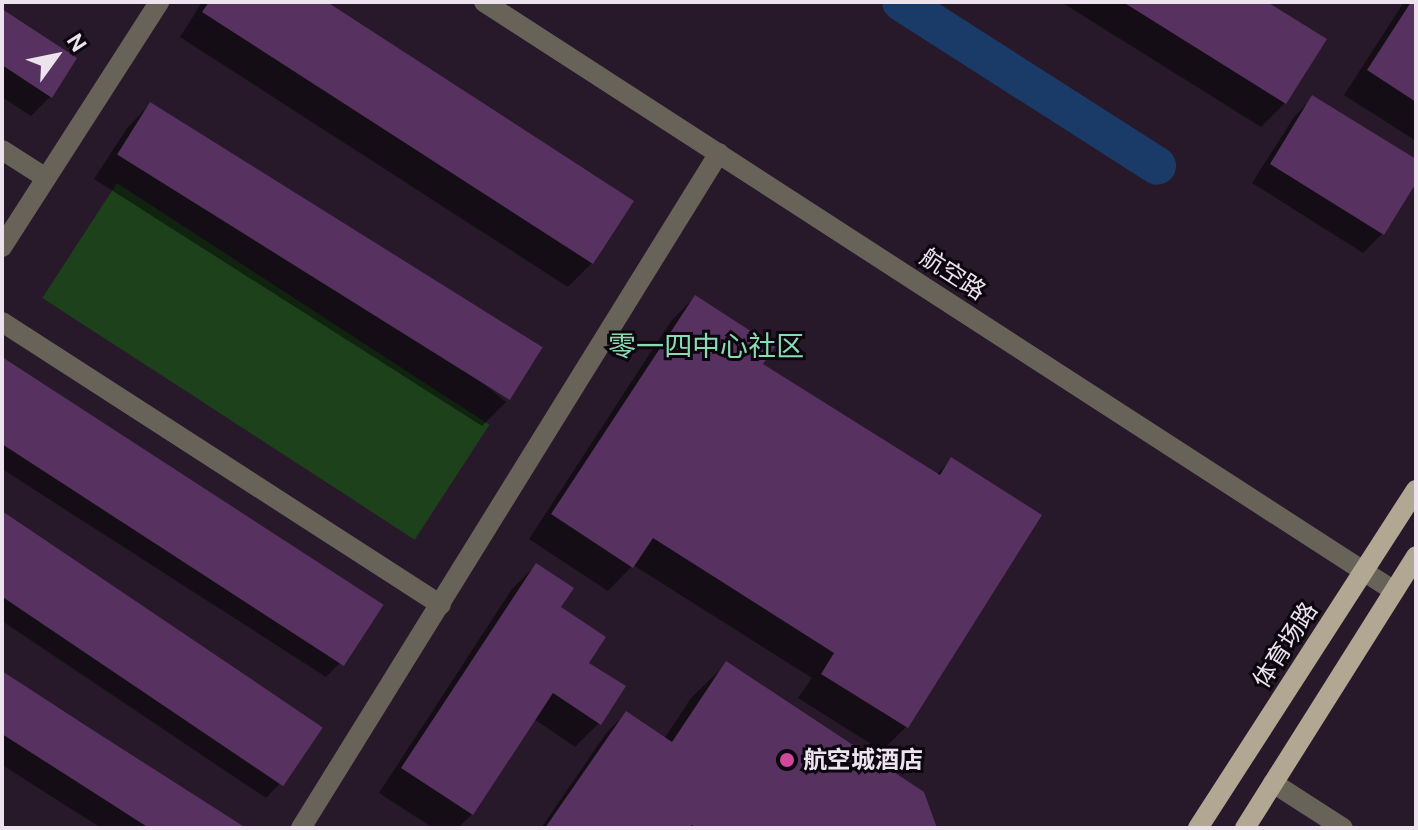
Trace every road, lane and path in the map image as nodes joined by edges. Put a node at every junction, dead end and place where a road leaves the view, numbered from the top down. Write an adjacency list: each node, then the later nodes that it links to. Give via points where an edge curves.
1 (159, 2): 5 (street)
2 (484, 2): 4 (street, 航空路)
3 (2, 150): 5 (street)
4 (719, 153): 10 (street, 航空路); 12 (street)
5 (46, 178): 6 (street)
6 (2, 247)
7 (2, 322): 12 (street)
8 (1416, 490): 10 (main road, 体育场路)
9 (1416, 556): 11 (main road)
10 (1364, 571): 11 (street, 航空路); 15 (main road, 体育场路)
11 (1394, 591): 13 (main road)
12 (441, 605): 14 (street)
13 (1273, 783): 16 (main road); 17 (street)
14 (301, 828)
15 (1198, 828)
16 (1245, 828)
17 (1343, 828)

